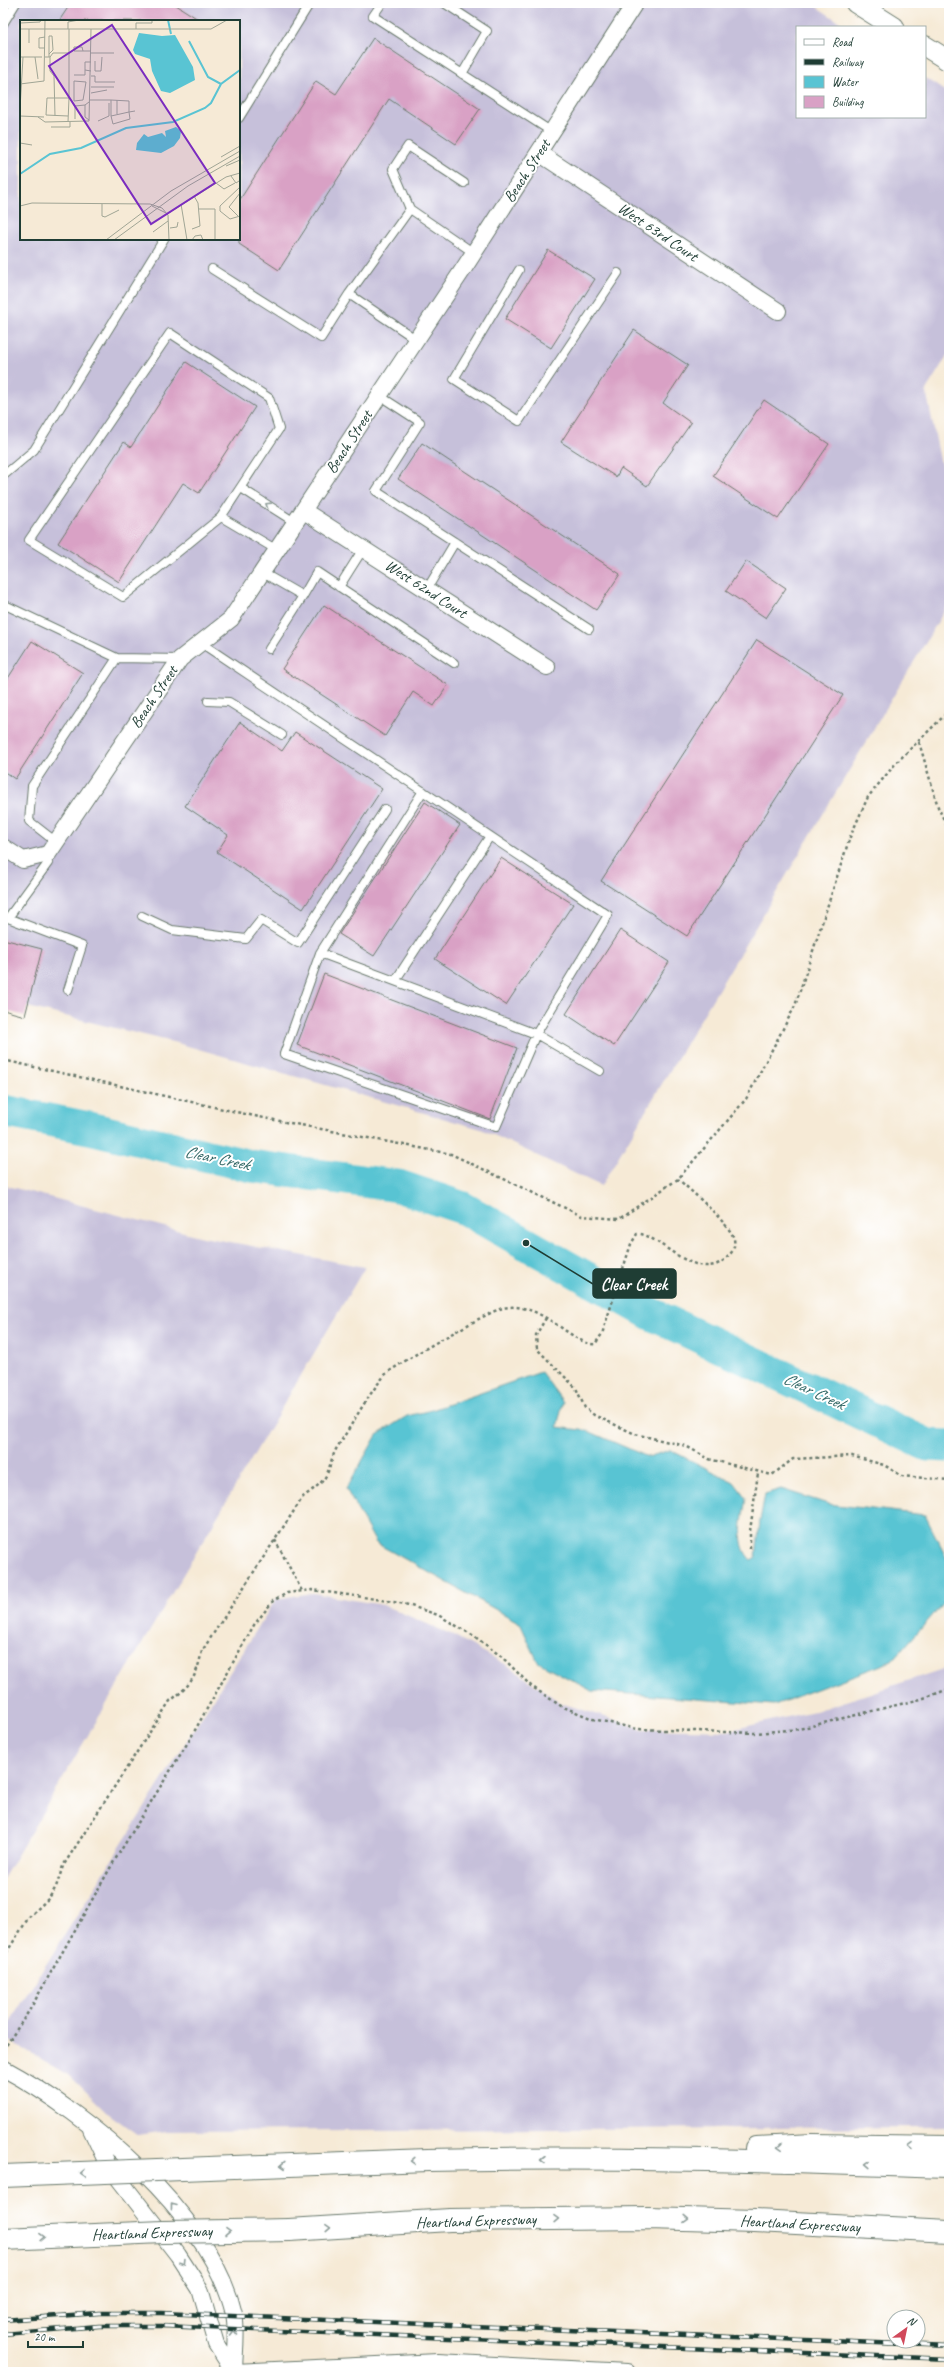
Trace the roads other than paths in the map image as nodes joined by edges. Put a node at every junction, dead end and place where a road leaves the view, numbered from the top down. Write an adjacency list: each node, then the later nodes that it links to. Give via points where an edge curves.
1 (16, 3): 7 (lane)
2 (382, 3): 11 (lane, via 373,16)
3 (444, 3): 11 (lane, via 486,31)
4 (635, 3): 13 (street, Beach Street)
5 (856, 3): 8 (street)
6 (308, 4): 12 (lane)
7 (3, 24)
8 (892, 26)
9 (926, 47): 10 (street)
10 (949, 61)
11 (462, 74): 13 (lane)
12 (240, 116)
13 (552, 132): 14 (street, Beach Street)
14 (539, 153): 18 (street, Beach Street); 23 (street, West 63rd Court)
15 (464, 183): 16 (lane, via 408,146 393,169)
16 (410, 209): 18 (lane); 22 (lane)
17 (163, 240): 26 (lane, via 34,450)
18 (474, 253): 24 (street, Beach Street)
19 (212, 269): 22 (lane, via 321,338)
20 (519, 270): 21 (lane, via 454,379 519,421)
21 (618, 274)
22 (349, 294): 24 (lane)
23 (778, 311)
24 (417, 340): 25 (street, Beach Street)
25 (380, 396): 29 (street, Beach Street); 30 (lane, via 420,422 376,491)
26 (3, 476)
27 (241, 488): 28 (lane); 28 (lane, via 279,429 269,398 170,333 29,540 123,597); 29 (lane, one-way to 27)
28 (222, 517): 32 (lane)
29 (300, 517): 31 (street, West 62nd Court); 32 (street, Beach Street)
30 (456, 542): 35 (lane); 38 (lane)
31 (363, 549): 34 (lane); 35 (street, West 62nd Court)
32 (277, 550): 33 (street, Beach Street)
33 (263, 573): 36 (lane); 39 (street, Beach Street, via 231,620)
34 (339, 587): 36 (lane, via 317,572); 43 (lane)
35 (427, 589): 44 (street, West 62nd Court)
36 (303, 596): 40 (lane)
37 (3, 604): 41 (lane)
38 (589, 628)
39 (201, 643): 42 (street, Beach Street); 47 (lane)
40 (269, 649)
41 (117, 658): 42 (lane); 50 (lane, via 32,786 29,822)
42 (180, 658): 50 (street, Beach Street)
43 (454, 663)
44 (547, 667)
45 (208, 701): 46 (lane, via 229,702)
46 (282, 735)
47 (423, 791): 49 (lane); 55 (lane)
48 (385, 809): 53 (lane, via 298,944 261,920 246,939 172,930)
49 (490, 836): 56 (lane); 58 (lane, via 608,915)
50 (56, 842): 52 (street, Beach Street)
51 (3, 847): 52 (street, via 23,860)
52 (43, 860): 54 (lane)
53 (142, 916)
54 (6, 918): 57 (lane, via 82,946)
55 (320, 953): 56 (lane); 58 (lane, via 284,1054 496,1127)
56 (395, 981): 58 (lane)
57 (68, 990)
58 (536, 1034): 59 (lane)
59 (600, 1071)
60 (3, 2068): 61 (street, via 53,2098)
61 (90, 2126): 71 (street, one-way to 71, via 108,2165 178,2255 200,2289 216,2344); 71 (street, one-way to 61, via 234,2316 222,2280 208,2251 168,2200 126,2154)
62 (949, 2147): 63 (highway, one-way to 63, via 812,2146 655,2153)
63 (582, 2160): 64 (highway, one-way to 63, via 724,2160); 65 (highway, one-way to 65, bridge, via 429,2160)
64 (949, 2167)
65 (3, 2176)
66 (755, 2221): 67 (highway, Heartland Expressway); 68 (highway, Heartland Expressway, one-way to 66, bridge, via 289,2230 450,2220 648,2218); 69 (highway)
67 (949, 2231)
68 (3, 2239)
69 (949, 2246)
70 (449, 2367): 71 (street); 72 (street)
71 (234, 2372)
72 (626, 2372)

